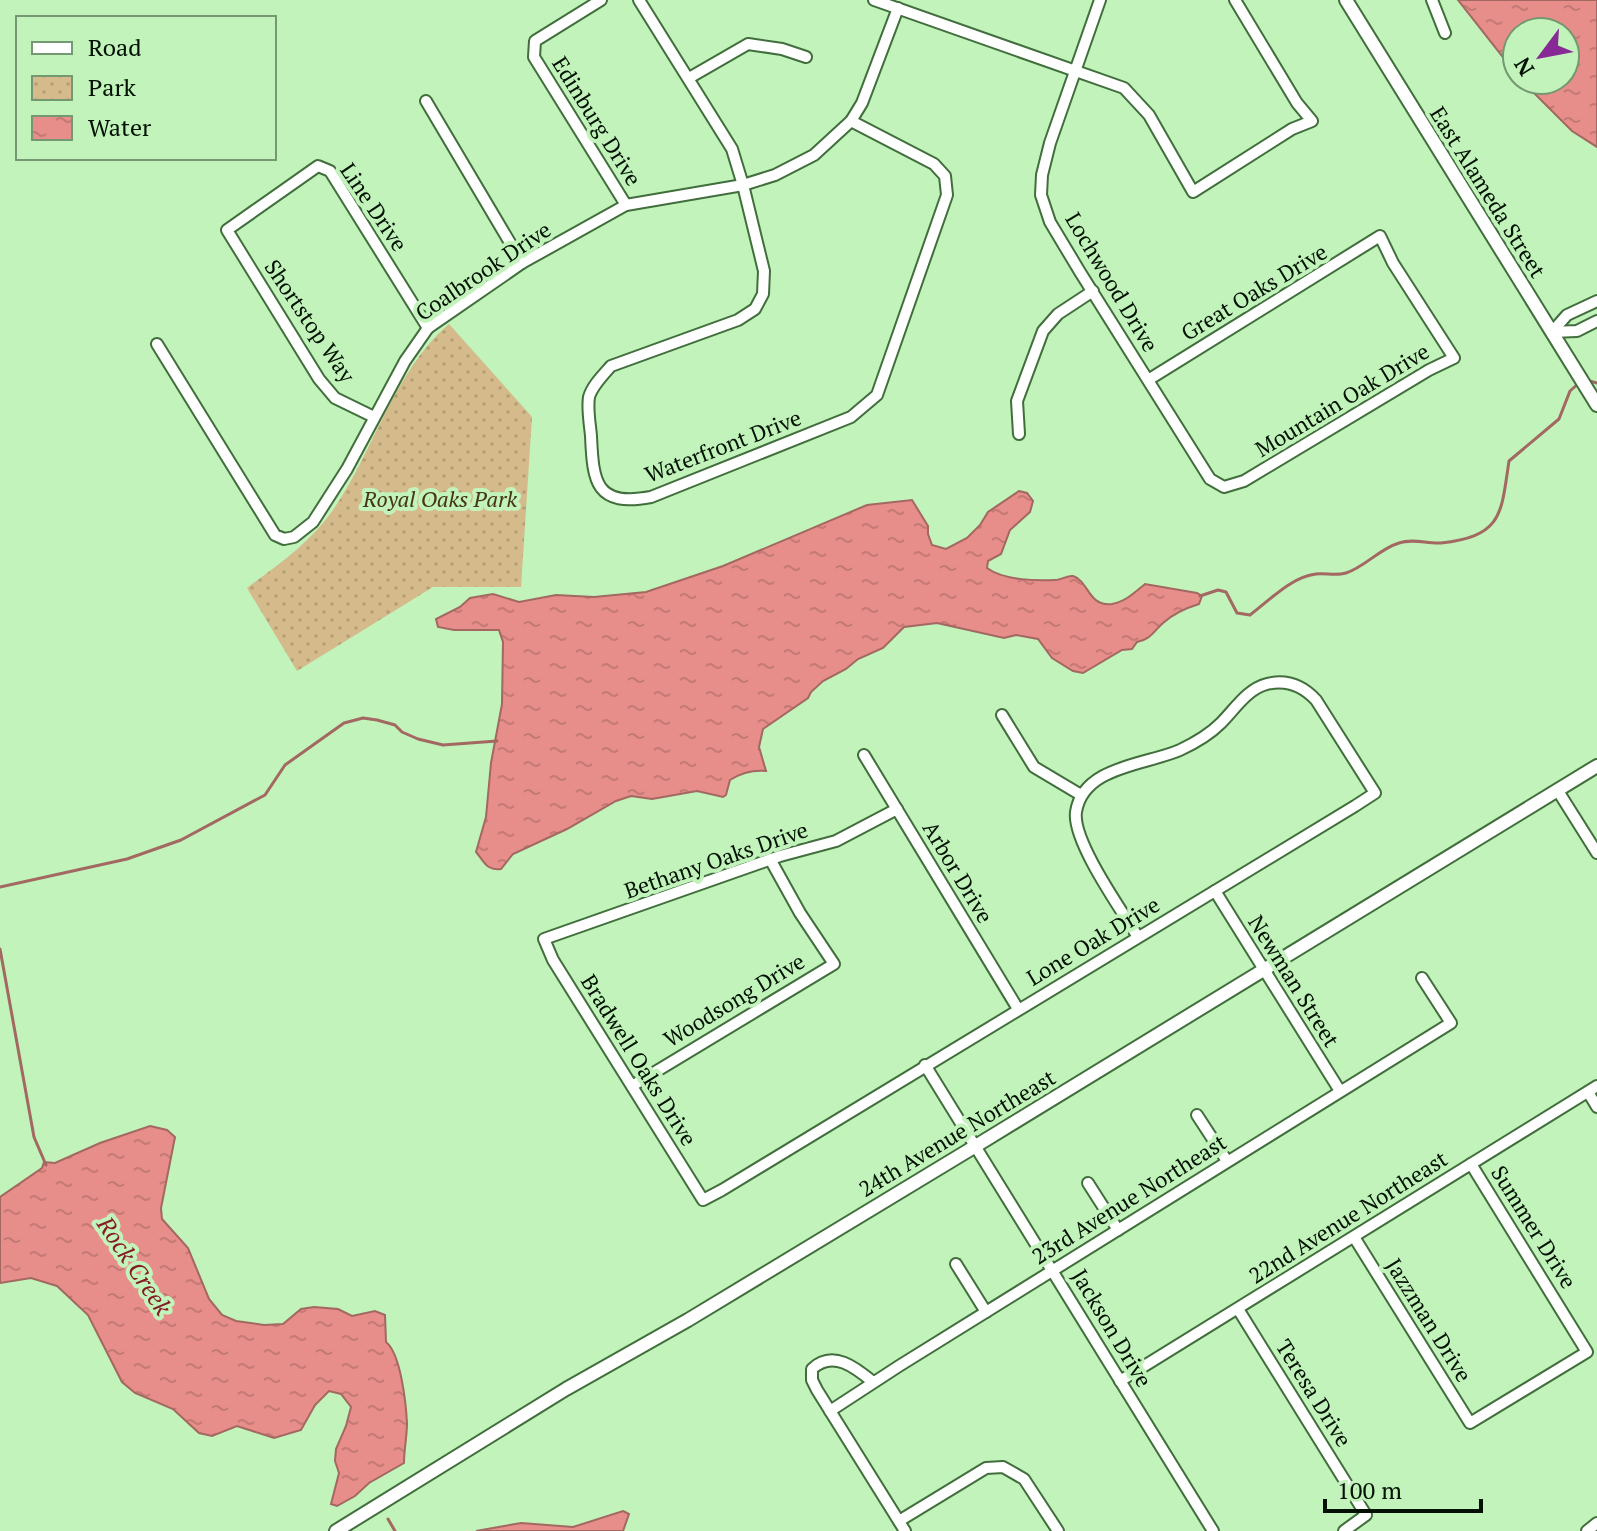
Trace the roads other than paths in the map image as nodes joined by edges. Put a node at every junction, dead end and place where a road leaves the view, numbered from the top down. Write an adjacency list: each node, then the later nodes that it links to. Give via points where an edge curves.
1 (601, 0): 16 (street, Edinburg Drive, via 535,41 534,57)
2 (639, 0): 12 (street)
3 (874, 0): 8 (street)
4 (1100, 0): 11 (street, Lochwood Drive)
5 (1235, 0): 11 (street, via 1312,121 1193,192 1142,105 1124,88)
6 (1346, 0): 24 (street, East Alameda Street)
7 (1432, 0): 9 (street)
8 (898, 8): 11 (street); 14 (street, Coalbrook Drive)
9 (1445, 33)
10 (806, 57): 12 (street, via 748,44)
11 (1076, 70): 20 (street, Lochwood Drive, via 1047,152 1041,195 1050,222)
12 (689, 78): 15 (street, via 732,149)
13 (426, 101): 19 (street)
14 (851, 121): 15 (street, Coalbrook Drive, via 814,155); 15 (street, Waterfront Drive, via 934,164 945,176 947,195 877,395 851,417 651,497 627,501 613,496 592,473 589,397 598,381 611,366 738,320 755,309 763,294 764,271)
15 (743, 185): 16 (street, Coalbrook Drive)
16 (626, 205): 19 (street, Coalbrook Drive)
17 (227, 230): 23 (street, Line Drive, via 318,166 330,171); 28 (street, Shortstop Way, via 319,379 335,398)
18 (1380, 236): 26 (street, Great Oaks Drive); 30 (street, Mountain Oak Drive, via 1454,358 1236,486 1224,487)
19 (522, 263): 23 (street, Coalbrook Drive)
20 (1093, 291): 26 (street, Lochwood Drive); 29 (street, via 1043,331 1017,401)
21 (1597, 301): 24 (street, via 1567,315)
22 (1597, 321): 24 (street, via 1577,331)
23 (428, 328): 28 (street, Coalbrook Drive)
24 (1552, 332): 27 (street, East Alameda Street)
25 (157, 344): 28 (street, Coalbrook Drive, via 275,535 284,539 313,522)
26 (1148, 380): 30 (street, Lochwood Drive)
27 (1595, 402)
28 (374, 417)
29 (1019, 434)
30 (1210, 479)
31 (1002, 715): 35 (street, via 1034,767)
32 (864, 755): 36 (street, Arbor Drive)
33 (1597, 766): 34 (street, 24th Avenue Northeast)
34 (1558, 791): 37 (street); 42 (street, 24th Avenue Northeast)
35 (1081, 795): 39 (street, Lone Oak Drive, via 1105,775 1203,738 1255,688 1282,682 1305,690 1375,793); 40 (street, via 1076,814 1081,842)
36 (897, 809): 38 (street, Bethany Oaks Drive, via 836,841); 44 (street, Arbor Drive)
37 (1597, 853)
38 (770, 859): 41 (street, Bethany Oaks Drive); 46 (street, Woodsong Drive, via 834,964)
39 (1215, 891): 40 (street, Lone Oak Drive); 42 (street, Newman Street)
40 (1138, 937): 44 (street, Lone Oak Drive)
41 (544, 939): 46 (street, Bradwell Oaks Drive)
42 (1264, 970): 48 (street, Newman Street); 51 (street, 24th Avenue Northeast)
43 (1422, 978): 48 (street, 23rd Avenue Northeast, via 1451,1023)
44 (1018, 1009): 45 (street, Lone Oak Drive)
45 (925, 1065): 51 (street, Jackson Drive); 55 (street, Lone Oak Drive)
46 (632, 1086): 55 (street, Bradwell Oaks Drive)
47 (1592, 1089): 49 (street); 53 (street, 22nd Avenue Northeast)
48 (1340, 1091): 52 (street, 23rd Avenue Northeast)
49 (1597, 1107)
50 (1197, 1115): 52 (street)
51 (974, 1147): 59 (street, Jackson Drive); 68 (street, 24th Avenue Northeast)
52 (1227, 1161): 56 (street, 23rd Avenue Northeast)
53 (1471, 1164): 57 (street, 22nd Avenue Northeast); 65 (street, Summer Drive, via 1587,1352)
54 (1088, 1183): 56 (street)
55 (703, 1200)
56 (1118, 1230): 59 (street, 23rd Avenue Northeast)
57 (1354, 1237): 60 (street, 22nd Avenue Northeast); 65 (street, Jazzman Drive)
58 (956, 1264): 61 (street)
59 (1053, 1270): 61 (street, 23rd Avenue Northeast); 62 (street, Jackson Drive)
60 (1238, 1309): 62 (street, 22nd Avenue Northeast); 71 (street, Teresa Drive, via 1366,1515)
61 (986, 1312): 63 (street, 23rd Avenue Northeast)
62 (1120, 1381): 70 (street, Jackson Drive)
63 (873, 1382): 64 (street, 23rd Avenue Northeast); 64 (street, via 842,1362 815,1365 812,1380)
64 (830, 1411): 67 (street)
65 (1470, 1423)
66 (1597, 1523): 72 (street)
67 (902, 1526): 69 (street, via 986,1468 1003,1467 1024,1479)
68 (336, 1531)
69 (1058, 1531)
70 (1213, 1531)
71 (1344, 1531)
72 (1587, 1531)

